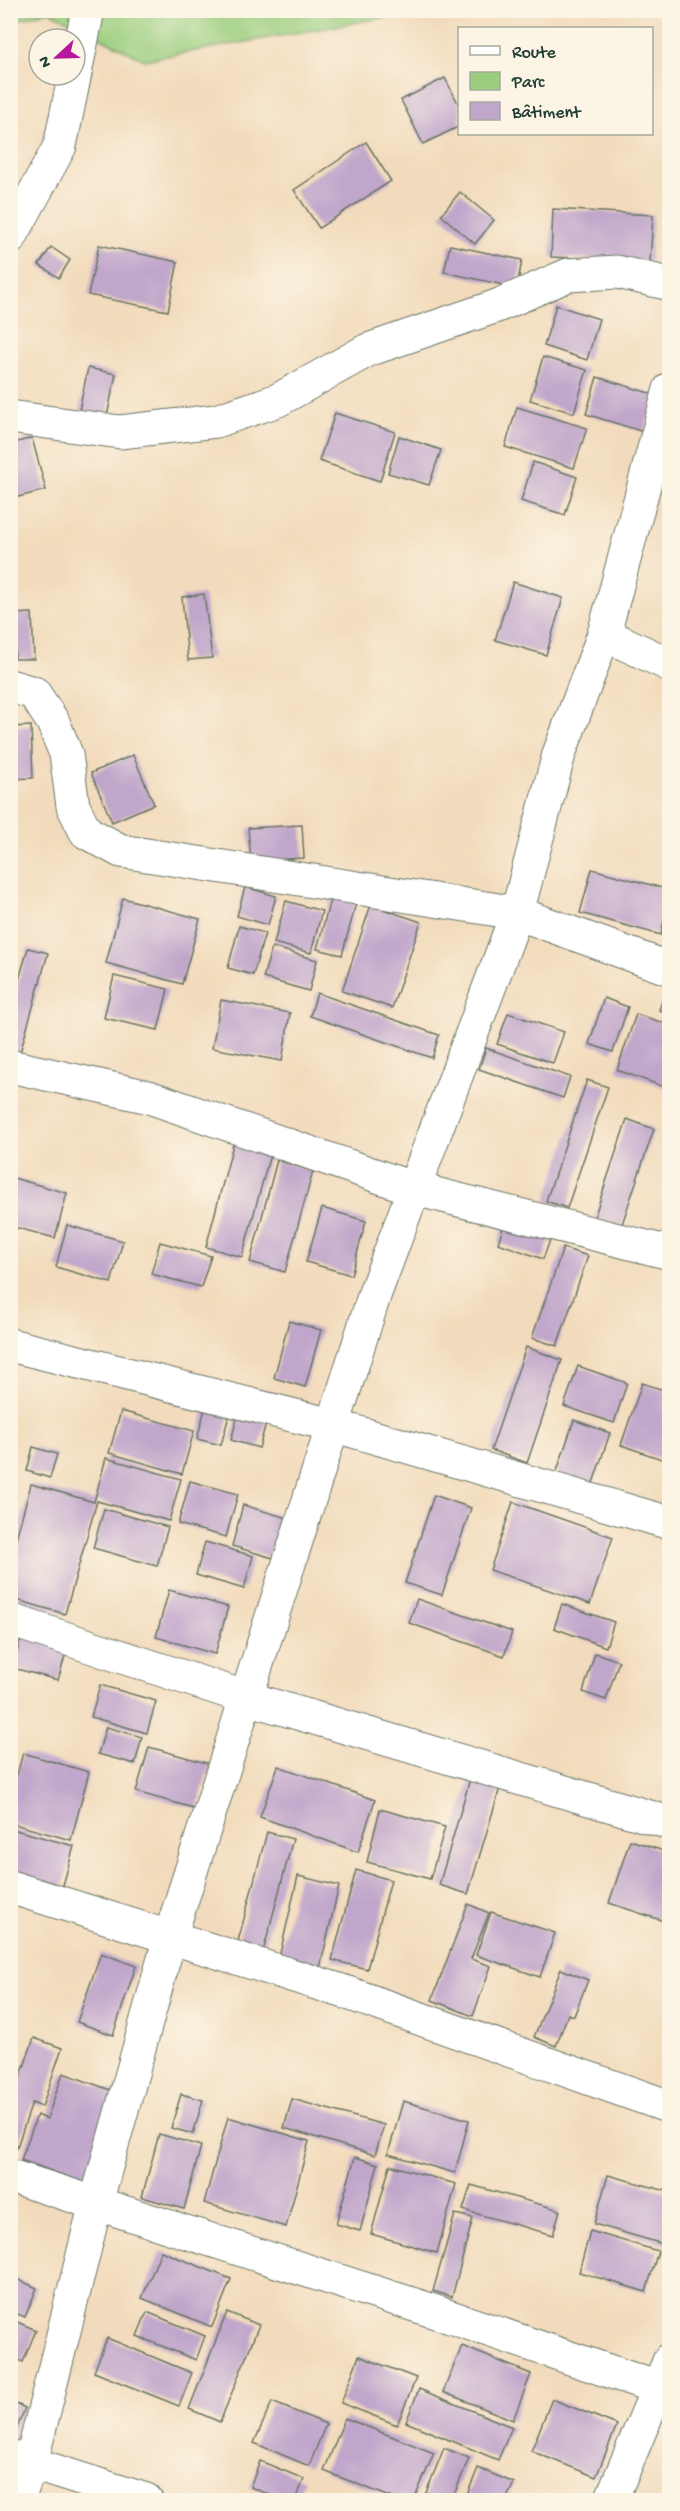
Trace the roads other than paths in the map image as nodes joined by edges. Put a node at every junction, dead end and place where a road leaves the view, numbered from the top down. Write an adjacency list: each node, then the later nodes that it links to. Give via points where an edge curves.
1 (88, 10): 2 (street, via 60,146)
2 (10, 238)
3 (669, 284): 5 (street, via 617,272 568,275 497,306 368,350 278,400 216,421 120,432)
4 (669, 389): 6 (street)
5 (10, 417)
6 (604, 634): 7 (street); 9 (street, via 559,754)
7 (669, 665)
8 (10, 686): 9 (street, via 34,693 53,722 66,754 74,806 86,832 121,851)
9 (517, 914): 10 (street); 12 (street)
10 (669, 969)
11 (10, 1066): 12 (street, via 149,1097)
12 (415, 1190): 13 (street); 15 (street, via 375,1293)
13 (669, 1253)
14 (10, 1345): 15 (street)
15 (332, 1425): 16 (street); 18 (street)
16 (669, 1523)
17 (10, 1620): 18 (street)
18 (247, 1698): 19 (street); 21 (street)
19 (669, 1823)
20 (10, 1887): 21 (street)
21 (170, 1937): 22 (street, via 342,1991); 24 (street)
22 (669, 2107)
23 (10, 2176): 24 (street)
24 (96, 2203): 26 (street, via 422,2307); 27 (street)
25 (669, 2359): 26 (street)
26 (664, 2391): 30 (street)
27 (21, 2460): 28 (street); 29 (street)
28 (18, 2500)
29 (146, 2500)
30 (612, 2500)

